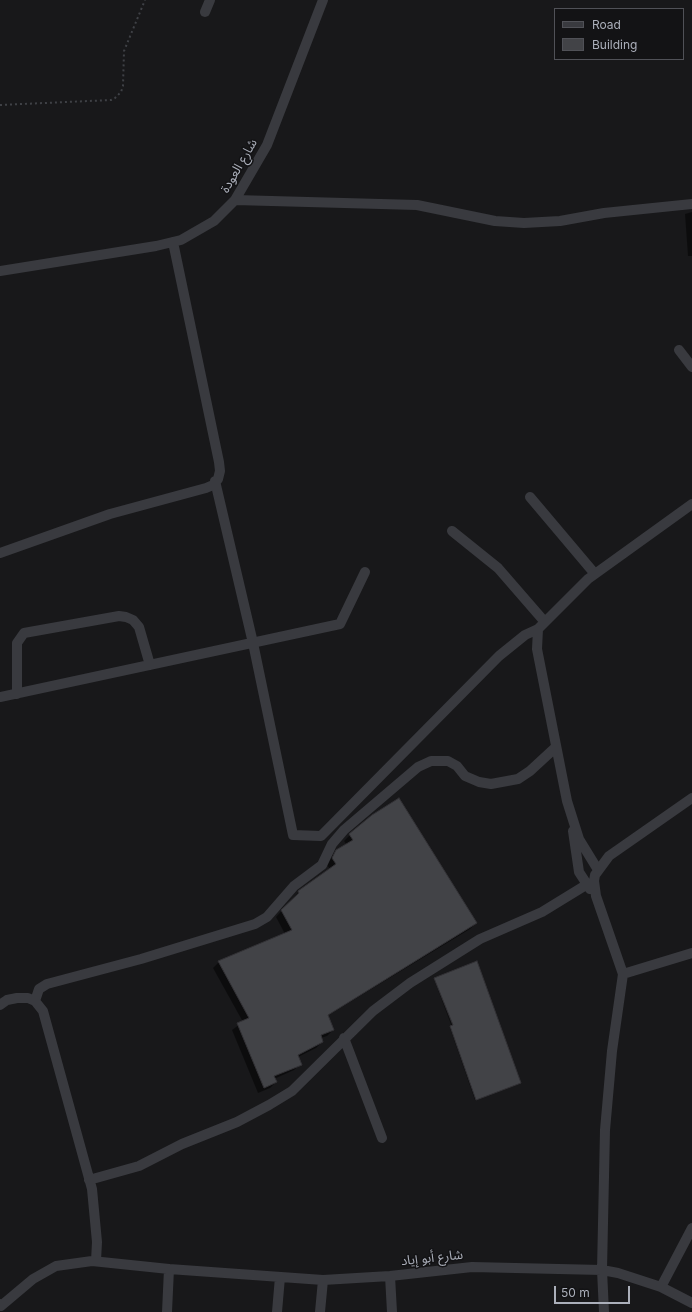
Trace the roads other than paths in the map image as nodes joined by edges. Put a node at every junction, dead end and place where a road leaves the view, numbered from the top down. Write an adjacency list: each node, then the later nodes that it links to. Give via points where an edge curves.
1 (210, 0): 3 (street)
2 (323, 0): 4 (street, شارع العودة, via 267,145)
3 (205, 12)
4 (236, 200): 5 (street, via 417,205 495,221 524,222 560,221); 6 (street, شارع العودة, via 214,221)
5 (692, 204)
6 (173, 242): 7 (street, شارع العودة, via 103,256); 10 (street, via 219,462 220,471)
7 (0, 271)
8 (679, 350): 9 (street)
9 (692, 367)
10 (215, 481): 14 (street, via 206,488 110,514); 18 (street)
11 (530, 497): 16 (street)
12 (692, 504): 16 (street)
13 (452, 531): 17 (street, via 498,568)
14 (0, 553)
15 (365, 572): 18 (street, via 340,624)
16 (594, 574): 17 (street)
17 (541, 625): 18 (street, via 525,634 499,656 321,836 293,835); 22 (street, via 537,649)
18 (253, 643): 19 (street)
19 (150, 665): 20 (street); 20 (street, via 139,627 126,617 119,616 24,633 17,643)
20 (16, 694): 21 (street)
21 (0, 697)
22 (556, 747): 24 (street); 30 (street, via 518,779 491,784 465,776 448,760 431,760 418,767 344,830 332,844 322,865 289,891 267,917 255,924 142,959 47,984 39,989)
23 (692, 798): 25 (street, via 609,856)
24 (573, 821): 25 (street, via 579,839); 26 (street, via 576,859)
25 (598, 870): 27 (street, via 594,882)
26 (586, 886): 27 (street); 32 (street, via 542,912 480,939 442,962 373,1011)
27 (596, 896): 29 (street)
28 (692, 953): 29 (street)
29 (623, 974): 38 (street, via 612,1051 606,1130)
30 (35, 1001): 31 (street, via 18,998 7,1000); 34 (street, via 43,1011)
31 (0, 1005)
32 (344, 1038): 33 (street); 34 (street, via 292,1091 269,1105 238,1122 182,1144 140,1166)
33 (382, 1138)
34 (89, 1180): 36 (street, via 97,1242)
35 (692, 1228): 42 (street)
36 (96, 1261): 37 (street, شارع أبو إياد); 44 (street, شارع أبو إياد, via 56,1266 33,1279)
37 (170, 1269): 40 (street, شارع أبو إياد); 45 (street)
38 (602, 1270): 39 (street, شارع أبو إياد, via 472,1267); 42 (street, شارع أبو إياد); 49 (street)
39 (390, 1276): 41 (street, شارع أبو إياد); 48 (street)
40 (280, 1277): 41 (street, شارع أبو إياد); 46 (street)
41 (322, 1280): 47 (street)
42 (661, 1287): 43 (street, شارع أبو إياد)
43 (692, 1303)
44 (1, 1307)
45 (167, 1312)
46 (277, 1312)
47 (320, 1312)
48 (392, 1312)
49 (604, 1312)

